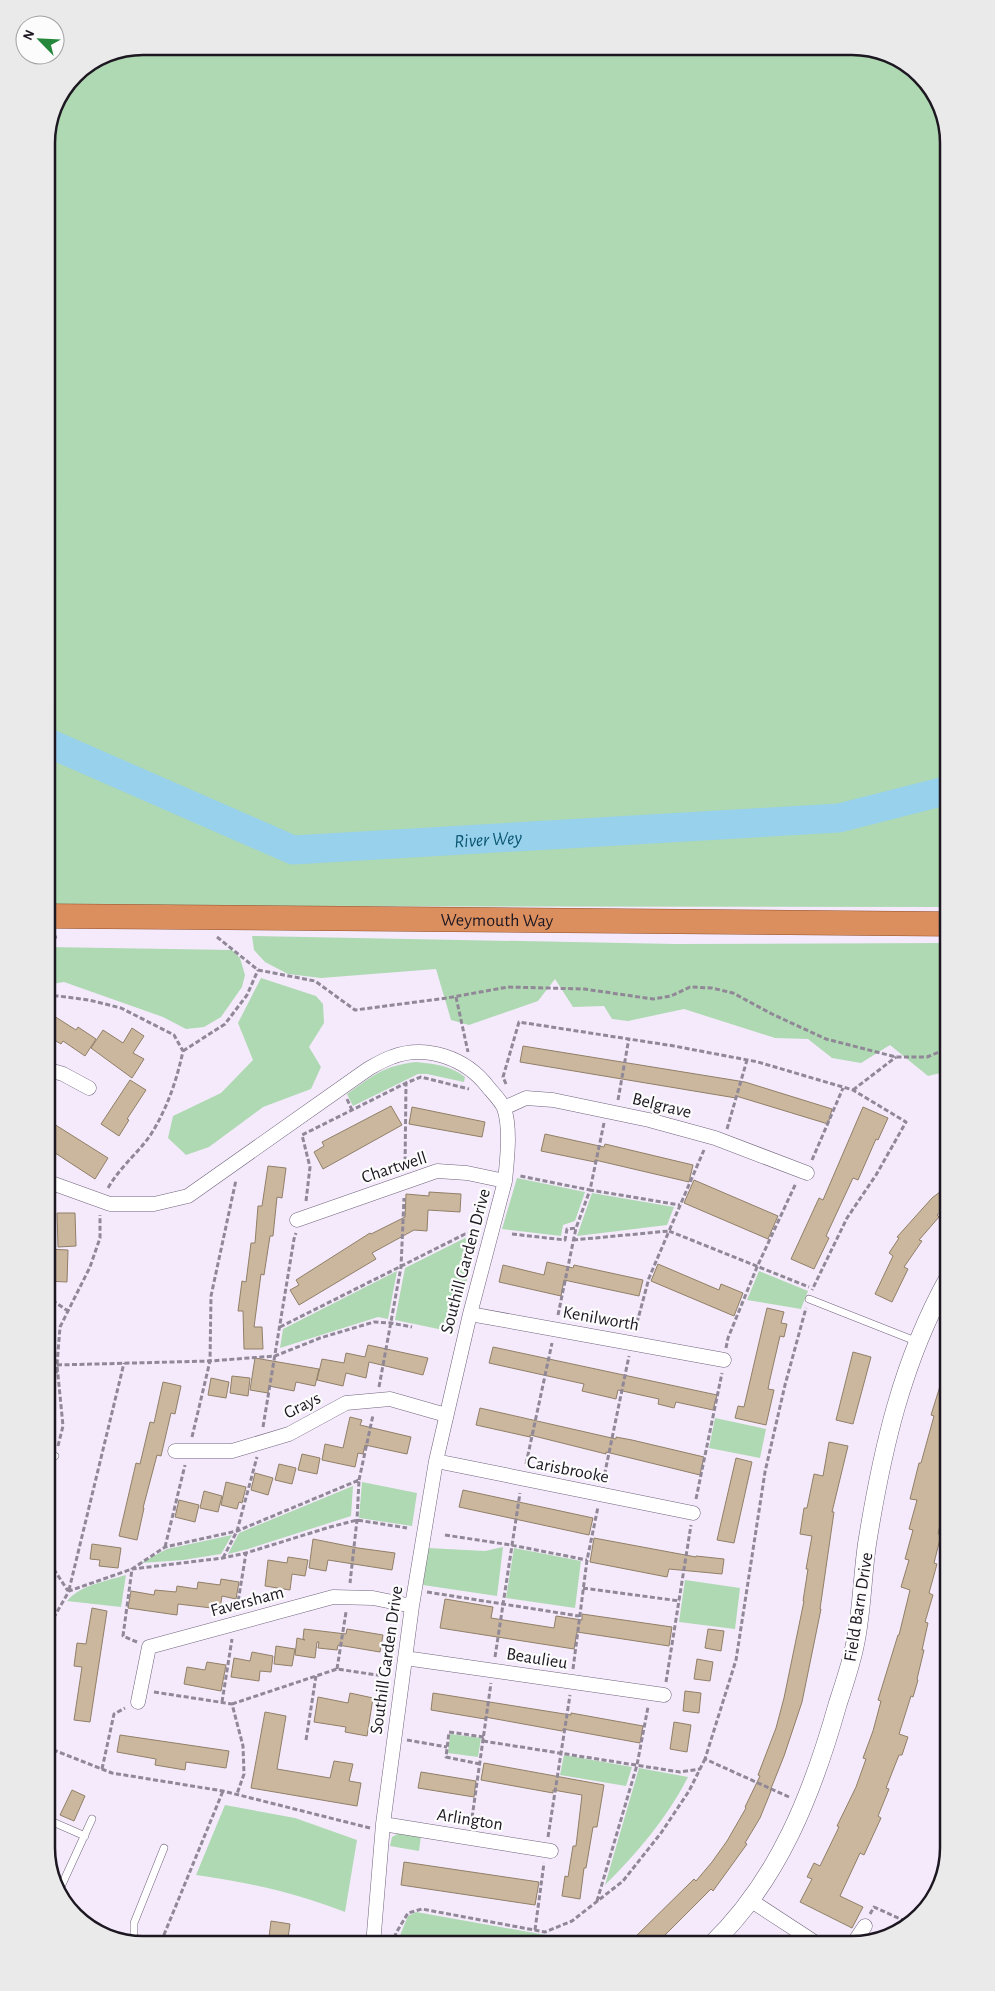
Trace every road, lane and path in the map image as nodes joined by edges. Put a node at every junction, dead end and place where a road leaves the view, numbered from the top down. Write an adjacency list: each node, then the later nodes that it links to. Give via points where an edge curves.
1 (55, 916): 2 (highway, Weymouth Way)
2 (940, 924)
3 (212, 933): 6 (path)
4 (66, 937): 5 (path)
5 (55, 938)
6 (258, 970): 8 (path, via 315,981 355,1010); 10 (path, via 247,995 225,1024)
7 (55, 996): 10 (path, via 121,1008 174,1035)
8 (456, 997): 12 (path, via 508,987 584,989 653,999 671,996 690,987 712,988 733,993 826,1039); 14 (path, via 468,1048)
9 (629, 1038): 13 (path); 21 (path, via 519,1022 503,1076); 22 (path)
10 (183, 1051): 30 (path, via 176,1083 153,1131 116,1173)
11 (940, 1052): 12 (path, via 927,1057)
12 (896, 1057): 20 (path)
13 (747, 1060): 19 (path); 23 (path)
14 (469, 1068): 16 (street, Southill Garden Drive); 24 (street, Southill Garden Drive, via 448,1056 421,1051 392,1057 361,1074)
15 (55, 1072): 18 (street)
16 (484, 1082): 17 (path, via 475,1090 422,1077); 21 (street, Southill Garden Drive)
17 (406, 1084): 27 (path); 32 (path, via 302,1135 310,1167)
18 (90, 1088)
19 (844, 1088): 20 (path); 25 (path)
20 (853, 1090): 40 (path, via 906,1122 847,1218)
21 (510, 1105): 22 (street, Belgrave, via 526,1098); 26 (street, Southill Garden Drive)
22 (611, 1112): 23 (street, Belgrave); 29 (path)
23 (717, 1139): 25 (street, Belgrave); 31 (path)
24 (240, 1160): 30 (street, Southill Garden Drive, via 188,1196 154,1204 110,1204); 54 (path, via 211,1296)
25 (807, 1173): 39 (path, via 793,1186)
26 (506, 1177): 27 (street, Chartwell, via 437,1171); 29 (path); 45 (street, Southill Garden Drive)
27 (404, 1182): 32 (street, Chartwell); 38 (path)
28 (55, 1189): 30 (street, Southill Garden Drive)
29 (590, 1190): 31 (path); 33 (path)
30 (101, 1200): 44 (path, via 100,1238 90,1267)
31 (680, 1206): 34 (path)
32 (300, 1219): 48 (path)
33 (576, 1228): 36 (path, via 567,1229 566,1240); 37 (path)
34 (669, 1231): 37 (path); 39 (path); 51 (path, via 649,1278)
35 (479, 1233): 38 (path, via 465,1234)
36 (512, 1234)
37 (574, 1240): 49 (path)
38 (401, 1267): 46 (path); 48 (path)
39 (757, 1268): 40 (path); 53 (path, via 728,1338)
40 (812, 1288): 42 (path)
41 (940, 1293): 50 (street, Field Barn Drive)
42 (809, 1299): 50 (lane); 103 (path, via 765,1472 736,1660)
43 (55, 1302): 44 (path)
44 (68, 1310): 56 (path, via 60,1327)
45 (470, 1314): 49 (street, Kenilworth); 60 (street, Southill Garden Drive)
46 (392, 1323): 47 (path); 52 (path, via 374,1322); 59 (path)
47 (412, 1327)
48 (280, 1328): 52 (path)
49 (555, 1329): 51 (street, Kenilworth); 65 (path)
50 (918, 1342): 110 (street, Field Barn Drive, via 886,1441 867,1544 854,1647 831,1730)
51 (632, 1343): 53 (street, Kenilworth); 67 (path)
52 (275, 1356): 54 (path); 61 (path)
53 (724, 1360): 68 (path)
54 (210, 1361): 55 (path); 62 (path)
55 (124, 1363): 56 (path); 81 (path)
56 (57, 1365): 58 (path)
57 (55, 1372): 58 (path)
58 (58, 1372): 63 (path, via 63,1426)
59 (377, 1400): 60 (street, Grays, via 390,1399); 61 (street, Grays, via 346,1404 289,1434); 66 (path)
60 (446, 1415): 64 (street, Southill Garden Drive)
61 (261, 1442): 62 (street, Grays, via 232,1451); 71 (path)
62 (182, 1452): 74 (path)
63 (55, 1456)
64 (436, 1461): 65 (street, Carisbrooke); 80 (street, Southill Garden Drive)
65 (523, 1479): 67 (street, Carisbrooke); 73 (path)
66 (359, 1480): 69 (path); 71 (path)
67 (600, 1494): 68 (street, Carisbrooke); 76 (path)
68 (693, 1513): 82 (path)
69 (357, 1520): 70 (path); 75 (path)
70 (407, 1528)
71 (237, 1531): 74 (path); 75 (path)
72 (445, 1535): 73 (path)
73 (511, 1545): 76 (path); 83 (path)
74 (165, 1547): 77 (path)
75 (223, 1558): 77 (path)
76 (587, 1560): 79 (path)
77 (132, 1569): 81 (path); 87 (path, via 123,1636)
78 (55, 1571): 81 (path)
79 (583, 1588): 82 (path); 86 (path)
80 (415, 1590): 83 (path); 84 (street, Southill Garden Drive)
81 (69, 1591): 85 (path)
82 (680, 1601): 94 (path)
83 (503, 1604): 86 (path); 89 (path)
84 (412, 1606): 87 (street, Faversham, via 373,1598 332,1597); 88 (street, Southill Garden Drive)
85 (55, 1615)
86 (579, 1616): 92 (path)
87 (148, 1647): 95 (street)
88 (405, 1658): 89 (street, Beaulieu); 91 (street, Southill Garden Drive)
89 (493, 1670): 92 (street, Beaulieu); 98 (path)
90 (316, 1676): 91 (path, via 337,1669); 96 (path); 99 (path)
91 (402, 1679): 97 (street, Southill Garden Drive)
92 (572, 1682): 93 (street, Beaulieu); 102 (path)
93 (650, 1693): 94 (street, Beaulieu); 105 (path)
94 (664, 1695)
95 (139, 1696): 96 (path); 106 (path, via 114,1714)
96 (232, 1704): 109 (path, via 243,1746 244,1774)
97 (394, 1738): 100 (path); 113 (street, Southill Garden Drive)
98 (483, 1739): 100 (path, via 449,1732); 102 (path); 104 (path)
99 (306, 1740)
100 (447, 1747): 104 (path, via 446,1757)
101 (55, 1751): 106 (path)
102 (561, 1753): 105 (path); 117 (path)
103 (705, 1759): 107 (path); 110 (path)
104 (480, 1764): 115 (path)
105 (637, 1765): 107 (path, via 680,1772); 120 (path)
106 (102, 1769): 108 (path)
107 (700, 1769): 120 (path, via 661,1832 623,1881)
108 (223, 1791): 109 (path); 128 (path)
109 (237, 1794): 113 (path)
110 (805, 1804): 119 (street, Field Barn Drive, via 780,1855)
111 (92, 1819): 114 (lane)
112 (55, 1823): 114 (lane)
113 (382, 1828): 115 (street, Arlington); 129 (street, Southill Garden Drive)
114 (85, 1836): 118 (lane)
115 (469, 1838): 117 (street, Arlington)
116 (164, 1848): 125 (lane, via 134,1923)
117 (548, 1850): 124 (path)
118 (63, 1883)
119 (750, 1900): 131 (street, Field Barn Drive); 132 (street)
120 (597, 1902): 124 (path, via 572,1921 546,1932)
121 (874, 1907): 122 (path)
122 (902, 1920)
123 (864, 1926): 126 (street)
124 (535, 1930): 130 (path, via 422,1909 408,1913)
125 (134, 1934): 127 (path)
126 (858, 1935)
127 (140, 1936)
128 (166, 1936)
129 (374, 1936)
130 (395, 1936)
131 (719, 1936)
132 (805, 1936)

